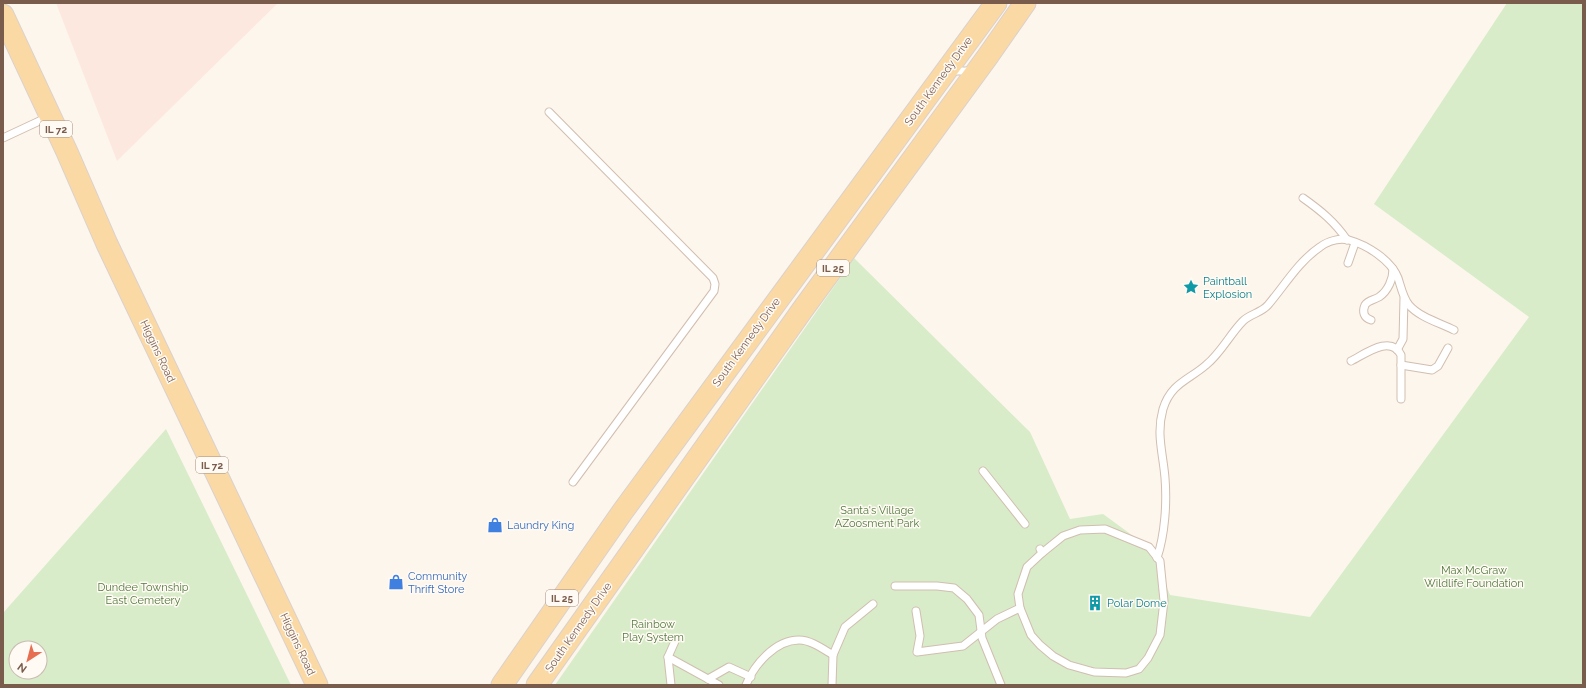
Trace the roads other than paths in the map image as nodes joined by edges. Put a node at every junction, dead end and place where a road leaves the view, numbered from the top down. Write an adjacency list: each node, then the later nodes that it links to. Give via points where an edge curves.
1 (996, 3): 4 (main road, South Kennedy Drive / IL 25)
2 (1025, 3): 5 (main road, South Kennedy Drive / IL 25)
3 (3, 16): 7 (main road, Higgins Road / IL 72)
4 (945, 71): 5 (lane); 37 (main road, South Kennedy Drive / IL 25, via 622,511)
5 (978, 71): 38 (main road, South Kennedy Drive / IL 25, via 803,309)
6 (549, 112): 23 (lane, via 713,278 716,284 714,291)
7 (50, 117): 8 (lane); 36 (main road, Higgins Road / IL 72, via 107,244)
8 (3, 138)
9 (1303, 198): 10 (lane, via 1326,215)
10 (1347, 240): 11 (lane); 25 (lane, via 1327,243 1315,250 1287,280 1268,306 1243,320 1207,365 1182,380 1170,395 1159,430 1166,491 1162,544)
11 (1355, 243): 12 (lane); 13 (lane, via 1381,258)
12 (1348, 263)
13 (1393, 269): 14 (lane); 15 (lane, via 1387,288 1365,305 1363,313)
14 (1404, 297): 16 (lane, via 1415,310); 18 (lane, via 1403,339)
15 (1371, 320)
16 (1454, 330)
17 (1448, 348): 20 (lane, via 1438,366 1432,370)
18 (1397, 350): 19 (lane, via 1388,345 1380,346); 20 (lane, via 1401,355)
19 (1351, 361)
20 (1401, 365): 21 (lane)
21 (1401, 398)
22 (983, 471): 24 (lane)
23 (573, 482)
24 (1025, 524)
25 (1157, 558): 28 (lane, via 1149,547 1104,529 1080,530 1063,536 1041,551 1027,568 1018,594); 28 (lane, via 1160,561 1164,602 1160,635 1139,669 1126,673 1094,672 1069,665 1053,656 1036,640)
26 (895, 586): 30 (lane, via 954,588 967,599 979,615)
27 (873, 604): 32 (lane, via 845,627)
28 (1020, 608): 30 (lane, via 997,619)
29 (916, 611): 30 (lane, via 920,636 917,652 963,646)
30 (981, 631): 43 (lane)
31 (676, 640): 33 (lane)
32 (833, 655): 34 (lane, via 800,640 786,642 772,650); 42 (lane)
33 (668, 657): 35 (lane); 39 (lane)
34 (750, 677): 35 (lane, via 728,667); 41 (lane)
35 (708, 679): 40 (lane)
36 (317, 685)
37 (502, 685)
38 (537, 685)
39 (671, 685)
40 (719, 685)
41 (746, 685)
42 (832, 685)
43 (1001, 685)

